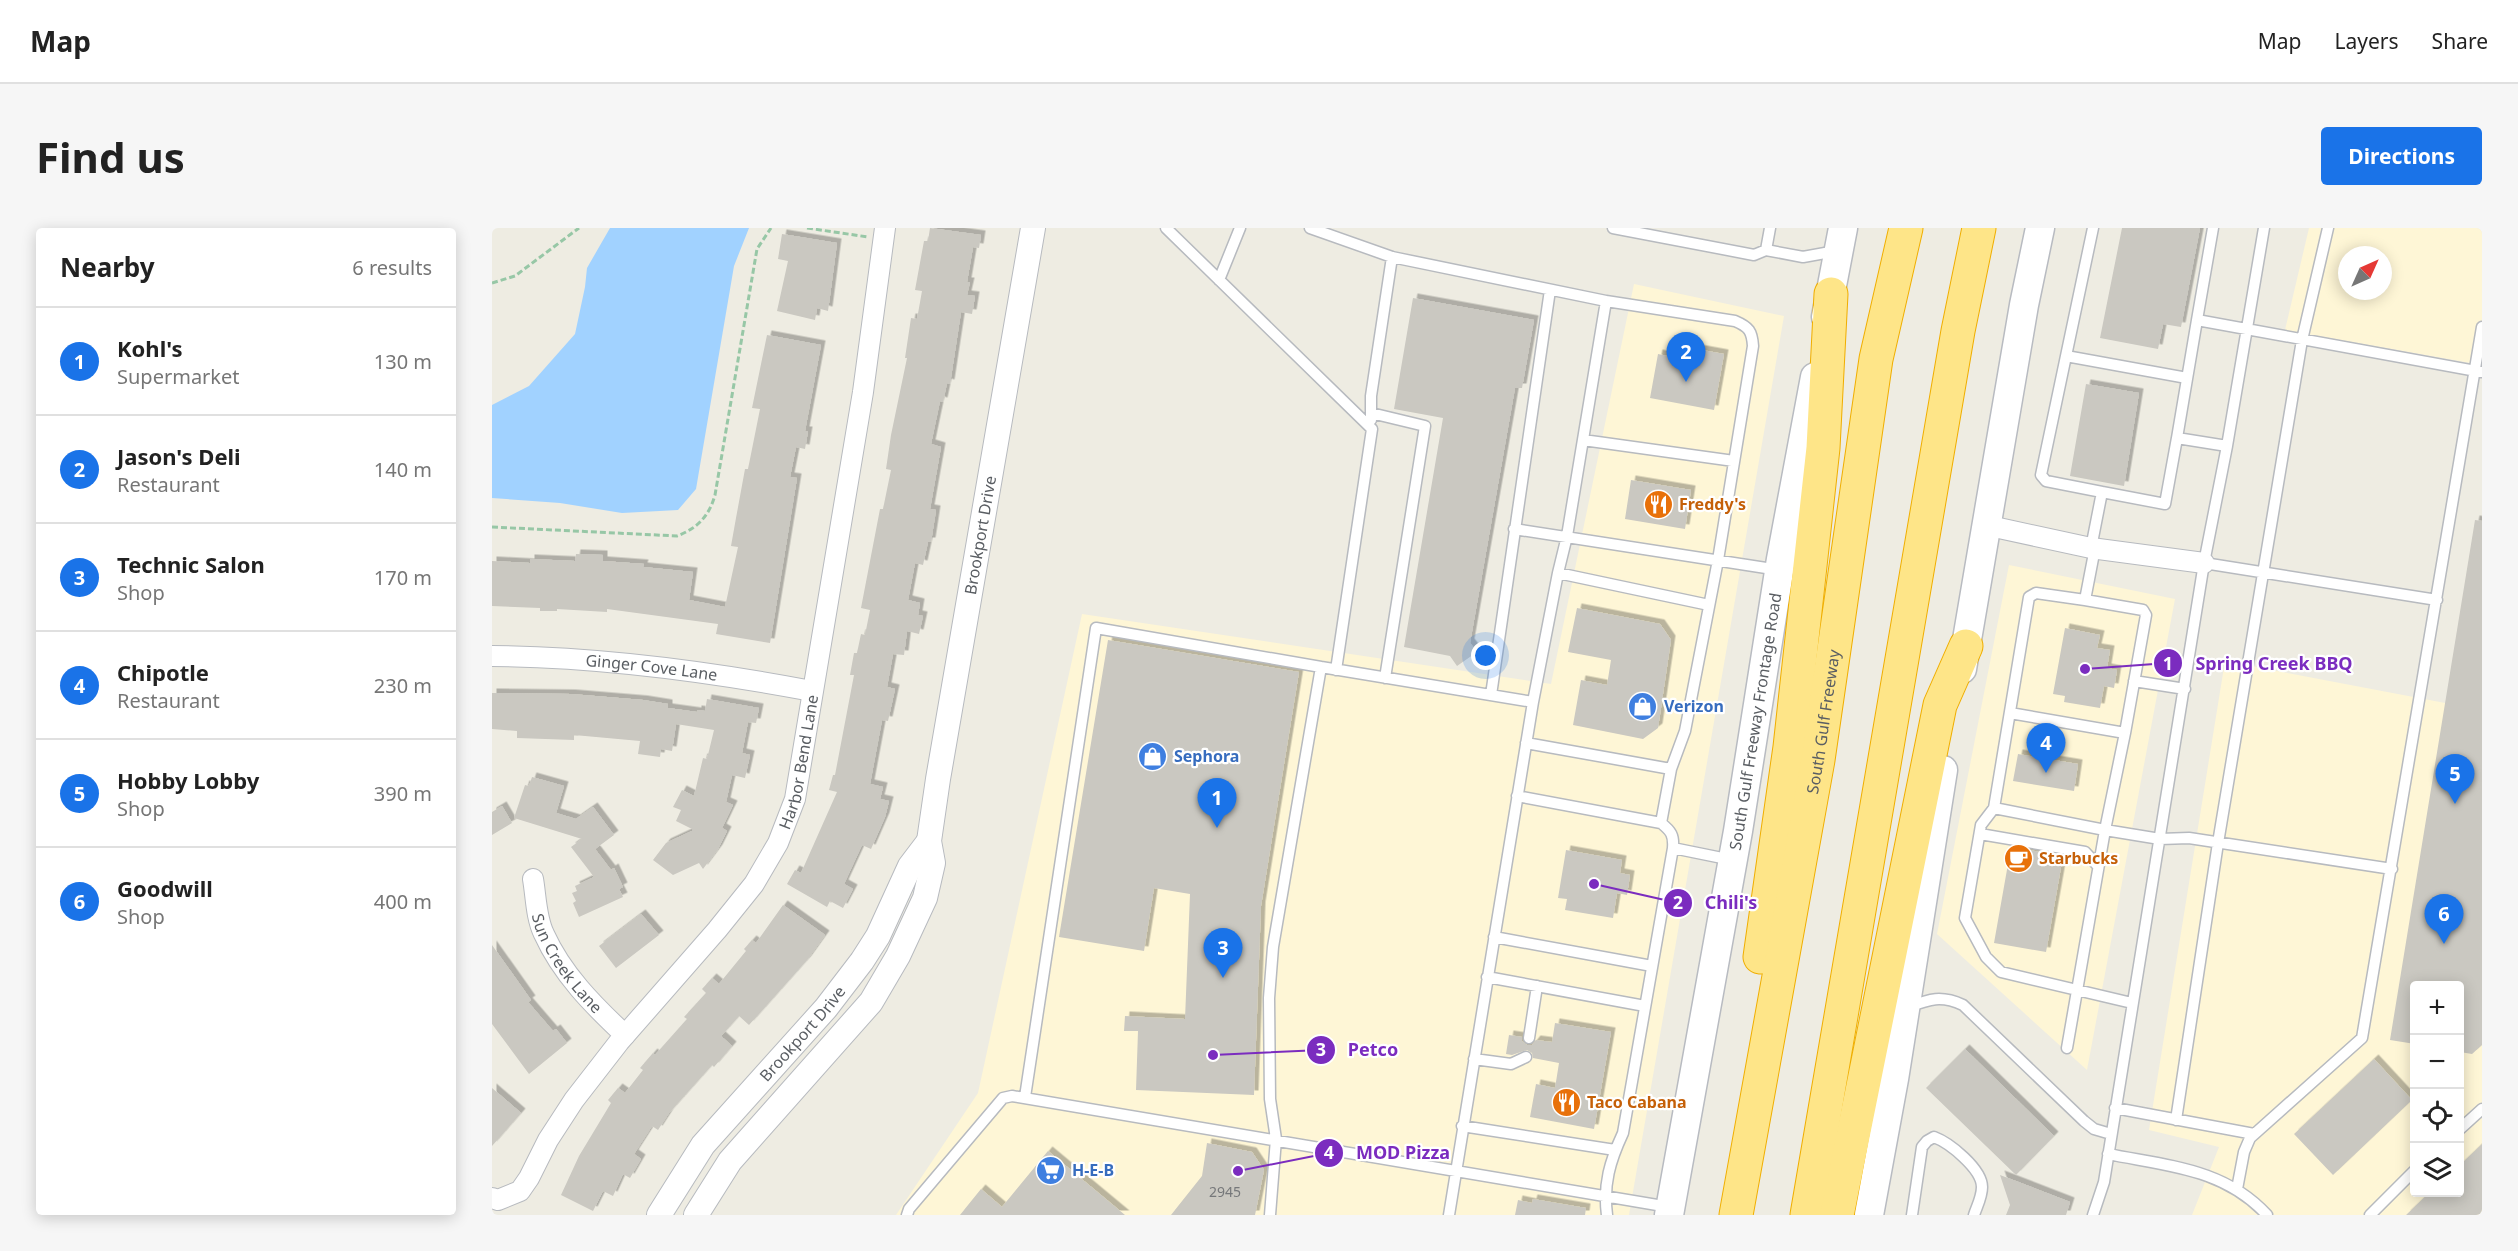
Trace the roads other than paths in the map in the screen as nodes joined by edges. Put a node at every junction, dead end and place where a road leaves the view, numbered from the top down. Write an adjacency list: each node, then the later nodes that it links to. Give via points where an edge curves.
1 (1033, 228): 68 (street, Brookport Drive)
2 (1166, 228): 18 (lane)
3 (1240, 228): 18 (lane)
4 (1310, 228): 17 (lane)
5 (1613, 228): 16 (lane, via 1754,255)
6 (1770, 228): 16 (lane)
7 (1906, 228): 111 (highway, South Gulf Freeway, via 1876,359 1818,760)
8 (1978, 228): 112 (highway)
9 (2040, 228): 36 (main road)
10 (2093, 228): 26 (lane)
11 (2214, 228): 22 (lane)
12 (2264, 228): 24 (lane)
13 (2328, 228): 25 (lane)
14 (885, 234): 55 (street, Harbor Bend Lane, via 863,392)
15 (1841, 239): 16 (lane, via 1803,257); 20 (main road, South Gulf Freeway Frontage Road)
16 (1766, 250)
17 (1392, 257): 19 (lane); 29 (lane)
18 (1219, 280): 30 (lane)
19 (1550, 290): 21 (lane); 37 (lane)
20 (1831, 294): 42 (main road, South Gulf Freeway Frontage Road); 111 (highway, via 1823,447 1790,747 1746,1056)
21 (1606, 302): 32 (lane); 34 (lane, via 1736,321 1752,333)
22 (2198, 320): 24 (lane); 28 (lane)
23 (2482, 327): 27 (lane)
24 (2247, 330): 25 (lane); 33 (lane)
25 (2302, 340): 27 (lane); 43 (lane)
26 (2066, 356): 28 (lane); 35 (lane, via 2041,475 2046,480)
27 (2478, 372): 46 (lane)
28 (2187, 378): 31 (lane)
29 (1371, 413): 30 (lane); 52 (lane, via 1425,426)
30 (1372, 429): 51 (lane)
31 (2177, 438): 33 (lane); 35 (lane, via 2165,504)
32 (1583, 440): 34 (lane); 38 (lane)
33 (2227, 446): 41 (lane)
34 (1734, 460): 40 (lane)
35 (2102, 492): 39 (lane)
36 (1985, 525): 39 (street); 48 (main road)
37 (1514, 528): 38 (lane); 56 (lane)
38 (1567, 536): 40 (lane); 44 (lane)
39 (2093, 548): 41 (street); 45 (lane)
40 (1718, 560): 42 (lane); 47 (lane)
41 (2204, 563): 43 (lane); 54 (lane)
42 (1779, 570): 71 (main road, South Gulf Freeway Frontage Road)
43 (2264, 571): 46 (lane); 69 (lane)
44 (1558, 573): 47 (lane); 57 (lane)
45 (2085, 600): 53 (lane, via 2143,610 2146,615); 58 (lane, via 2036,593 2029,597)
46 (2437, 600): 73 (lane)
47 (1709, 605): 61 (lane, via 1685,731)
48 (1966, 646): 82 (main road); 113 (highway, via 1940,705)
49 (492, 656): 55 (street, Ginger Cove Lane, via 653,666)
50 (1321, 667): 51 (lane); 88 (lane, via 1096,628); 96 (lane, via 1268,988 1270,1099)
51 (1336, 670): 52 (lane)
52 (1385, 678): 56 (lane)
53 (2134, 681): 54 (lane); 59 (lane)
54 (2185, 689): 67 (lane)
55 (812, 691): 83 (street, Harbor Bend Lane, via 795,799 778,843 754,884)
56 (1491, 695): 57 (lane)
57 (1533, 702): 60 (lane)
58 (2010, 713): 59 (lane); 63 (lane)
59 (2125, 733): 65 (lane)
60 (1526, 743): 61 (lane); 62 (lane)
61 (1671, 769): 64 (lane)
62 (1517, 796): 64 (lane); 75 (lane)
63 (1994, 808): 65 (lane); 66 (lane)
64 (1661, 823): 70 (lane, via 1674,837)
65 (2105, 830): 67 (lane); 72 (lane)
66 (1980, 834): 72 (lane, via 2085,852); 79 (lane, via 1965,918 1986,957 2001,972)
67 (2160, 839): 69 (lane); 80 (lane)
68 (929, 841): 105 (street, Brookport Drive, via 910,866 878,936 862,961 819,1016 703,1145); 106 (street, Brookport Drive, via 933,863 925,898 871,1002 730,1161)
69 (2218, 843): 73 (lane); 91 (lane)
70 (1673, 848): 71 (lane); 76 (lane)
71 (1732, 860): 104 (main road, South Gulf Freeway Frontage Road)
72 (2098, 866): 79 (lane)
73 (2392, 869): 95 (lane, via 2362,1038)
74 (533, 879): 83 (street, Sun Creek Lane, via 543,932 567,975)
75 (1494, 937): 76 (lane); 77 (lane)
76 (1652, 966): 81 (lane)
77 (1487, 977): 78 (lane); 87 (lane)
78 (1537, 986): 81 (lane); 84 (lane)
79 (2075, 990): 80 (lane); 85 (lane)
80 (2132, 1003): 89 (lane)
81 (1645, 1006): 97 (lane, via 1623,1132)
82 (1905, 1009): 94 (lane, via 1927,1000 1947,998 1963,1005 2084,1121); 114 (main road)
83 (625, 1035): 103 (street, Harbor Bend Lane, via 574,1100 520,1191)
84 (1529, 1038)
85 (2067, 1048)
86 (1526, 1057): 87 (lane, via 1511,1064)
87 (1474, 1059): 93 (lane)
88 (1025, 1097): 96 (lane); 107 (lane, via 1003,1098)
89 (2115, 1108): 91 (lane); 94 (lane)
90 (2482, 1108): 92 (lane)
91 (2176, 1120): 95 (lane)
92 (2464, 1125)
93 (1462, 1126): 97 (lane); 99 (lane)
94 (2111, 1134): 98 (lane)
95 (2254, 1134): 101 (lane, via 2244,1152)
96 (1276, 1139): 99 (lane); 108 (lane)
97 (1615, 1150): 102 (lane, via 1606,1176)
98 (2108, 1154): 101 (lane, via 2209,1174); 117 (lane)
99 (1455, 1170): 102 (lane); 109 (lane)
100 (2410, 1176): 119 (lane)
101 (2237, 1189): 118 (lane)
102 (1605, 1196): 104 (lane); 110 (lane)
103 (495, 1199)
104 (1670, 1211)
105 (658, 1215)
106 (696, 1215)
107 (907, 1215)
108 (1270, 1215)
109 (1449, 1215)
110 (1607, 1215)
111 (1735, 1215)
112 (1808, 1215)
113 (1837, 1215)
114 (1869, 1215)
115 (1911, 1215): 116 (lane, via 1922,1147 1934,1137 1952,1146 1980,1176 1982,1194)
116 (1974, 1215)
117 (2093, 1215)
118 (2267, 1215)
119 (2370, 1215)

